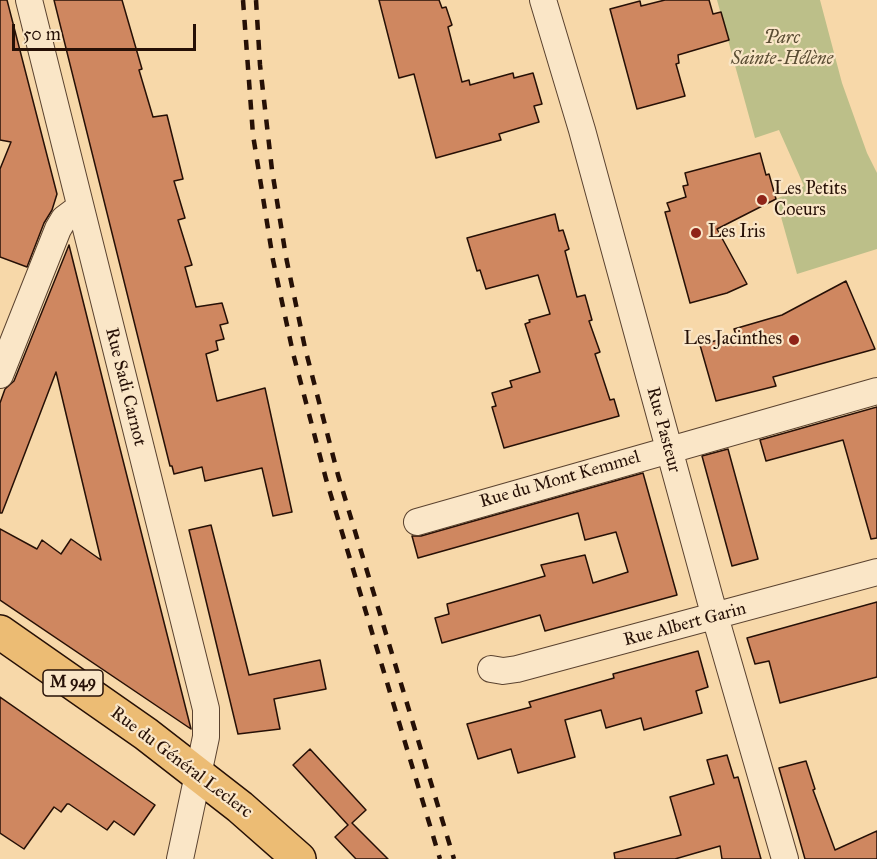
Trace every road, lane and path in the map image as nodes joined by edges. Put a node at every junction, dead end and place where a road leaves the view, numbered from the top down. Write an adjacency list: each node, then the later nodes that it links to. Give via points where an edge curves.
1 (28, 0): 3 (street, Rue Sadi Carnot)
2 (543, 0): 6 (street, Rue Pasteur)
3 (80, 207): 4 (street, via 58,229); 12 (street, Rue Sadi Carnot, via 206,709 207,728)
4 (0, 375)
5 (877, 391): 6 (street, Rue du Mont Kemmel)
6 (668, 449): 7 (street, Rue du Mont Kemmel); 9 (street, Rue Pasteur)
7 (417, 522)
8 (877, 572): 9 (street, Rue Albert Garin)
9 (715, 617): 11 (street, Rue Albert Garin, via 517,669); 15 (street, Rue Pasteur)
10 (0, 632): 12 (main road, Rue du Général Leclerc / M 949)
11 (491, 669)
12 (198, 774): 13 (street, Rue Sadi Carnot); 14 (main road, Rue du Général Leclerc / M 949)
13 (180, 859)
14 (299, 859)
15 (785, 859)

